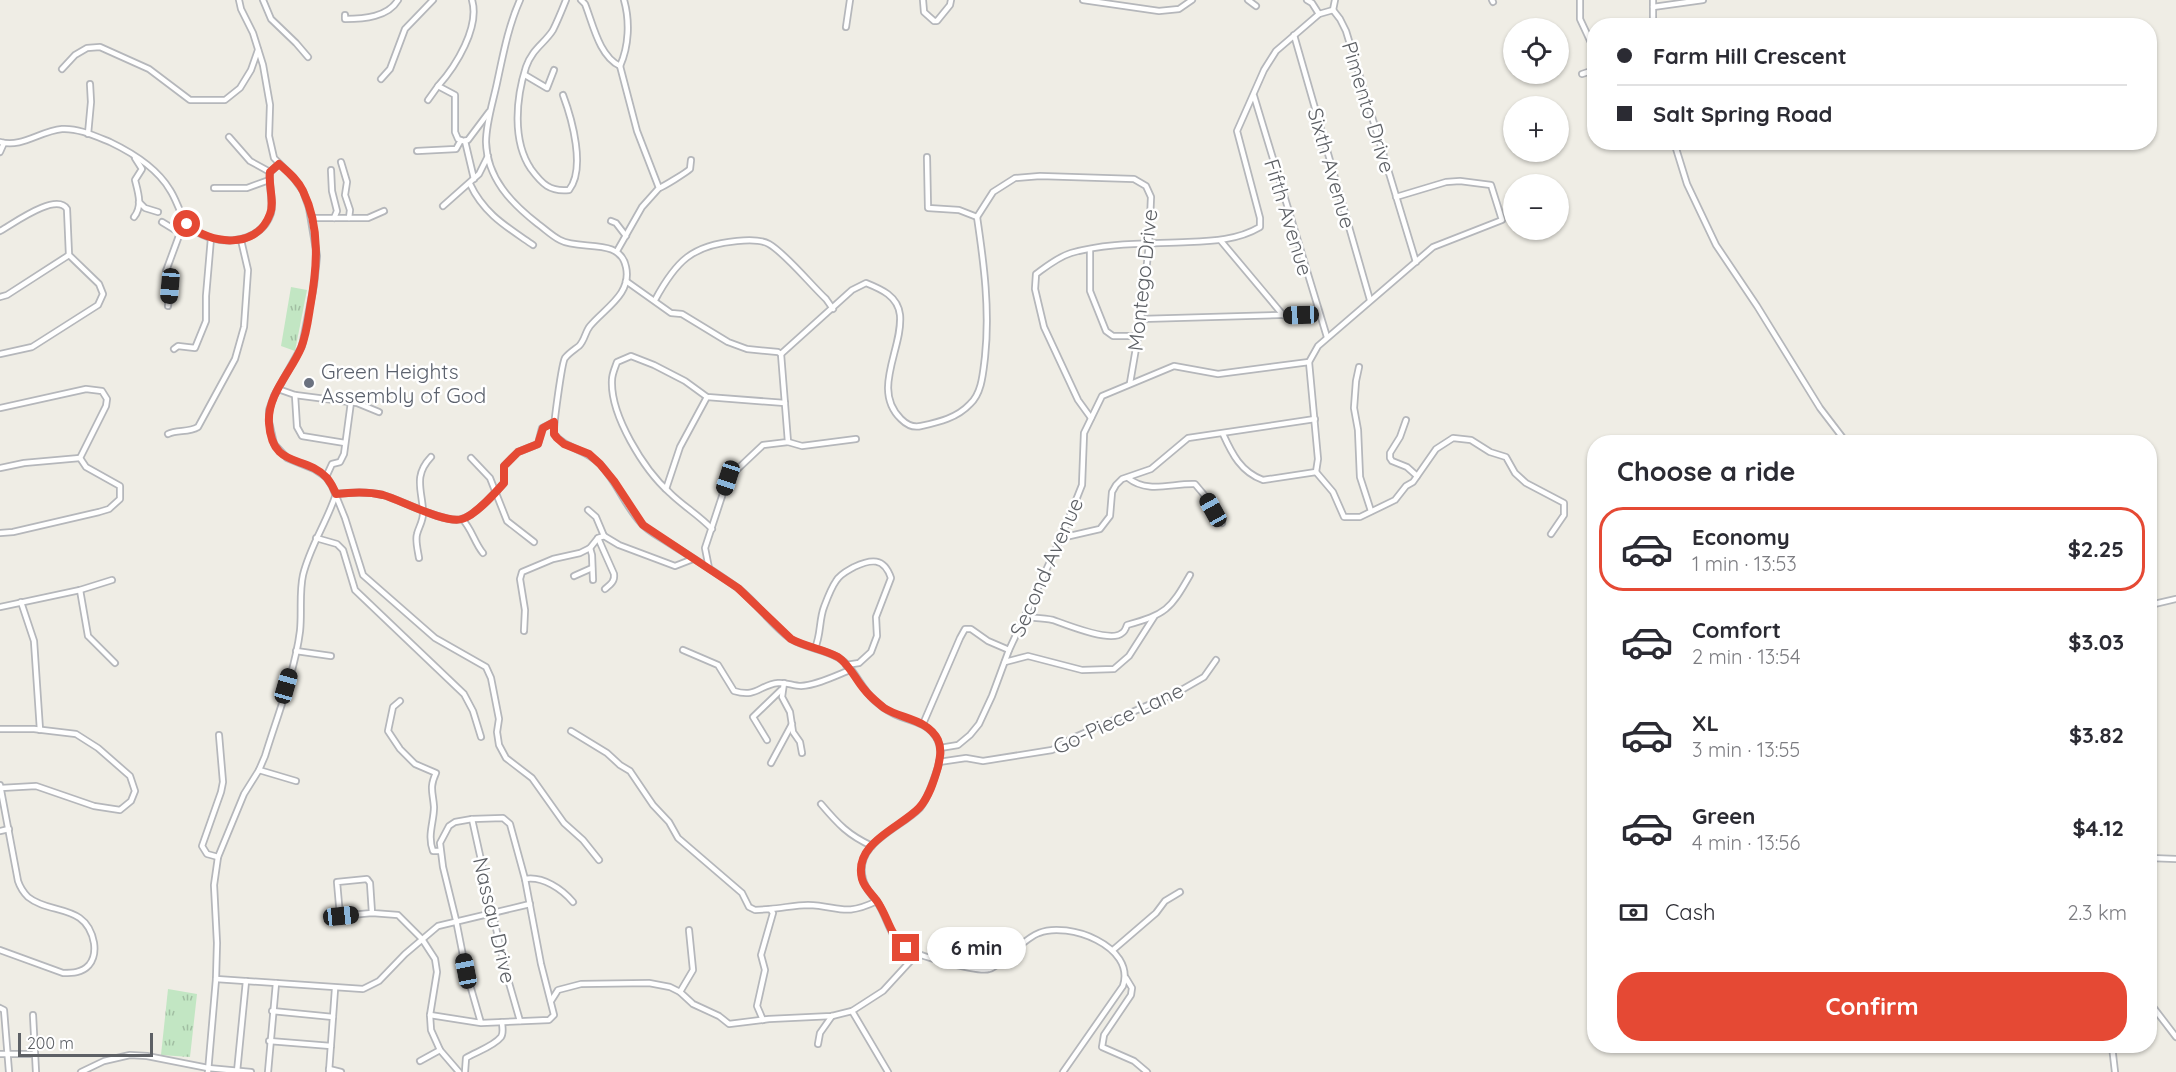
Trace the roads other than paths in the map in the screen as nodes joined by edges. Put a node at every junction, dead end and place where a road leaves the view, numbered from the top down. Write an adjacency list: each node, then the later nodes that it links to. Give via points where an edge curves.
1 (239, 0): 31 (street)
2 (262, 0): 32 (street, via 271,19)
3 (398, 0): 26 (street, via 394,7 380,14 353,19 345,19)
4 (433, 0): 39 (street, via 405,29 390,69)
5 (472, 0): 41 (street, via 474,23 455,63)
6 (520, 0): 45 (street, via 505,43)
7 (566, 0): 38 (street, via 552,31 536,47)
8 (581, 0): 33 (street, via 602,46 612,62)
9 (624, 0): 33 (street, via 628,21)
10 (850, 0): 28 (street)
11 (923, 0): 12 (street, via 924,12 934,21)
12 (951, 0)
13 (1083, 0): 21 (street)
14 (1192, 0): 21 (street, via 1179,9 1159,11)
15 (1248, 0): 22 (street)
16 (1307, 0): 25 (street)
17 (1335, 0): 24 (street)
18 (1580, 0): 29 (street, via 1580,19)
19 (1653, 0): 23 (street)
20 (1703, 0): 23 (street)
21 (1115, 3)
22 (1256, 6)
23 (1653, 7): 27 (street)
24 (1333, 10): 25 (street); 68 (street, Pimento Drive, via 1346,31)
25 (1319, 14): 30 (street)
26 (345, 15)
27 (1653, 18)
28 (846, 27)
29 (1587, 34)
30 (1294, 35): 43 (street, via 1276,51); 96 (street, Sixth Avenue)
31 (258, 50): 34 (street, via 240,88 225,100 190,100 149,69 100,47 87,48); 60 (street, via 268,92 270,144)
32 (308, 57)
33 (620, 66): 67 (street, via 634,120)
34 (62, 69)
35 (554, 70): 38 (street, via 547,88)
36 (1587, 72): 37 (street)
37 (1582, 74)
38 (525, 75): 42 (street, via 518,105 519,143 541,183 560,191 569,190 576,177 572,120)
39 (381, 80)
40 (90, 84): 46 (street)
41 (438, 86): 44 (street); 48 (street, via 455,95 455,132)
42 (563, 95)
43 (1254, 96): 86 (street, via 1237,130 1260,227); 99 (street, Fifth Avenue)
44 (428, 100)
45 (491, 110): 48 (street, via 473,134); 56 (street, via 486,140)
46 (88, 134): 49 (street, via 62,129 13,144); 53 (street)
47 (229, 137): 55 (street)
48 (463, 140): 51 (street, via 456,149); 63 (street)
49 (2, 143): 52 (street)
50 (1676, 150): 123 (street, via 1687,184 1716,245)
51 (417, 151)
52 (0, 152)
53 (131, 153): 69 (street, via 142,170 135,180); 80 (street, via 165,182)
54 (236, 155): 55 (street)
55 (245, 155): 62 (street)
56 (488, 156): 63 (street); 90 (street, via 494,175 512,202 548,232 570,244)
57 (927, 157): 74 (street, via 928,208 959,210)
58 (691, 160): 67 (street, via 690,169)
59 (341, 162): 77 (street, via 347,182)
60 (279, 164): 62 (street); 75 (street, via 303,191)
61 (331, 170): 76 (street, via 337,211)
62 (270, 172): 64 (street)
63 (474, 179): 65 (street)
64 (269, 180): 66 (street, via 247,188); 85 (street, via 271,212 260,228)
65 (470, 184): 70 (street); 88 (street, via 479,202)
66 (214, 188)
67 (659, 188): 83 (street, via 642,207)
68 (1396, 197): 92 (street, Pimento Drive); 92 (street, via 1460,181 1491,185 1502,220 1433,247)
69 (139, 202): 72 (street); 73 (street)
70 (443, 207)
71 (384, 211): 77 (street, via 368,218)
72 (158, 212)
73 (134, 217)
74 (977, 217): 87 (street, Montego Drive, via 993,192 1015,178 1134,179 1146,186 1151,197); 98 (street, via 987,309 984,362 979,390 971,404 951,418 916,428 895,413 888,395 900,315 896,303 883,290 866,283)
75 (311, 218): 76 (street); 110 (street, via 316,271 308,321 302,346)
76 (334, 218): 77 (street)
77 (349, 218)
78 (611, 221): 83 (street)
79 (162, 222): 82 (street)
80 (187, 224): 82 (street); 84 (street)
81 (0, 231): 91 (street, via 48,204 59,202 67,208)
82 (180, 233): 97 (street, via 166,271 170,286)
83 (626, 236): 90 (street)
84 (211, 238): 85 (street); 104 (street, via 204,328 195,348)
85 (241, 240): 121 (street, via 248,287 244,327 235,359 198,427)
86 (1221, 241): 87 (street); 100 (street)
87 (1149, 244): 89 (street); 101 (street, Montego Drive)
88 (533, 245)
89 (1090, 250): 102 (street, via 1090,291 1106,331 1113,336); 117 (street, via 1071,253 1035,274 1035,289 1044,327 1078,400)
90 (617, 251): 93 (street, via 623,256)
91 (69, 255): 94 (street); 105 (street, via 99,284 103,294 98,305 32,347)
92 (1416, 262): 96 (street)
93 (626, 281): 95 (street); 120 (street, via 611,307 563,359)
94 (0, 297)
95 (655, 300): 98 (street, via 682,261 706,245 747,240 768,243); 106 (street, via 728,342)
96 (1370, 300): 103 (street)
97 (168, 306)
98 (832, 309): 106 (street)
99 (1318, 314): 100 (street); 103 (street, Fifth Avenue)
100 (1283, 315): 101 (street)
101 (1141, 319): 102 (street, Montego Drive)
102 (1138, 336): 109 (street, Montego Drive)
103 (1327, 337): 107 (street)
104 (174, 349)
105 (0, 354)
106 (782, 354): 114 (street)
107 (1309, 362): 109 (street, Second Avenue, via 1218,374 1174,366); 118 (street)
108 (1359, 367): 140 (street, via 1354,408 1360,477)
109 (1130, 383): 117 (street, Second Avenue, via 1102,396)
110 (278, 389): 111 (street); 133 (street, via 269,410 274,444 287,458)
111 (295, 395): 113 (street); 126 (street, via 297,427 302,436)
112 (707, 397): 114 (street); 135 (street, via 680,447); 135 (street, via 654,364 631,356 617,362 612,379 620,421)
113 (351, 402): 116 (street); 126 (street)
114 (785, 403): 125 (street)
115 (0, 408): 128 (street, via 86,389 102,391 106,406)
116 (379, 412)
117 (1091, 418): 148 (street, Second Avenue, via 1083,442 1082,485)
118 (1315, 419): 122 (street); 131 (street)
119 (1406, 420): 132 (street, via 1390,458)
120 (554, 422): 136 (street, via 543,428 538,444 518,452 504,466 504,483); 153 (street, via 557,438 600,464 643,525)
121 (168, 434)
122 (1222, 434): 131 (street, via 1234,459 1255,477 1263,480); 134 (street, via 1188,438 1151,470)
123 (1841, 435)
124 (856, 439): 125 (street, via 802,446)
125 (788, 442): 143 (street, via 763,445 728,478)
126 (345, 443): 133 (street, via 340,462 332,464)
127 (430, 457): 139 (street, via 419,490)
128 (80, 458): 130 (street); 144 (street, via 86,467 120,486 120,498 115,504 99,512)
129 (471, 458): 136 (street, via 490,478)
130 (0, 468)
131 (1316, 472): 140 (street, via 1333,492 1344,517 1360,517)
132 (1417, 476): 140 (street, via 1395,500); 145 (street, via 1442,443 1453,438 1471,440 1506,457 1526,483 1563,503 1564,515)
133 (326, 477): 137 (street)
134 (1128, 478): 142 (street, via 1143,486 1195,484); 148 (street, via 1113,488 1110,516 1100,529)
135 (666, 489): 143 (street)
136 (496, 491): 141 (street); 149 (street, via 507,521)
137 (336, 494): 139 (street, via 383,495); 146 (street, via 331,512); 206 (street, via 363,575 435,638 486,666 498,711 499,745 506,758 532,778 564,823)
138 (588, 510): 147 (street, via 596,517)
139 (423, 511): 141 (street); 152 (street, via 417,535)
140 (1371, 511)
141 (462, 519): 151 (street)
142 (1222, 523)
143 (712, 529): 155 (street, via 705,548)
144 (0, 533)
145 (1551, 534)
146 (316, 537): 172 (street, via 302,577); 188 (street, via 343,550 355,590 464,694)
147 (601, 537): 150 (street); 153 (street, via 675,566); 160 (street, via 615,578)
148 (1061, 538): 167 (street, Second Avenue)
149 (534, 542)
150 (590, 548): 154 (street); 168 (street, via 522,572)
151 (483, 552)
152 (419, 558)
153 (693, 559): 155 (street)
154 (592, 568): 157 (street); 159 (street)
155 (710, 569): 169 (street, via 751,599 791,639)
156 (1190, 575): 166 (street, via 1174,603)
157 (574, 576)
158 (112, 580): 161 (street)
159 (593, 580)
160 (605, 589)
161 (80, 590): 163 (street); 176 (street, via 88,636)
162 (2176, 599): 164 (street)
163 (21, 603): 165 (street); 185 (street, via 34,641)
164 (2157, 603)
165 (0, 608)
166 (1155, 616): 167 (street, via 1127,626 1123,633 1112,637); 175 (street, via 1129,656 1114,669 1082,670 1028,656)
167 (1024, 617): 171 (street, Second Avenue)
168 (524, 632)
169 (815, 648): 177 (street); 177 (street, via 823,608 836,580 846,571 873,560 891,578 876,617 877,636 871,652 859,663)
170 (683, 650): 179 (street, via 718,665 734,691 744,694)
171 (1010, 650): 175 (street, Second Avenue); 183 (street, via 971,629 965,630)
172 (296, 651): 173 (street); 194 (street)
173 (331, 656)
174 (1216, 660): 192 (street, Go-Piece Lane, via 1204,677 1178,692 1053,750 982,761 966,758)
175 (1005, 662): 190 (street, Second Avenue, via 979,724 958,744)
176 (115, 663)
177 (846, 665): 178 (street)
178 (850, 670): 179 (street, via 800,686); 183 (street, via 882,706)
179 (783, 683): 180 (street)
180 (781, 690): 182 (street); 189 (street, via 753,717)
181 (400, 701): 202 (street, via 393,707 388,731 415,765 436,774 431,788 434,808 430,843 433,850)
182 (792, 724): 191 (street); 193 (street)
183 (923, 724): 190 (street, via 931,730)
184 (0, 729): 185 (street)
185 (40, 730): 196 (street, via 76,734 98,748 130,776 135,791 131,801 120,810 94,806 36,786)
186 (571, 732): 212 (street, via 630,771 678,838 742,893 749,908)
187 (219, 735): 203 (street, via 223,782 202,846 207,854)
188 (481, 737)
189 (767, 740)
190 (940, 748): 192 (street)
191 (802, 753)
192 (939, 762): 201 (street, via 927,798 910,817 882,834)
193 (771, 763)
194 (259, 770): 195 (street); 203 (street, via 244,794)
195 (296, 781)
196 (0, 786): 199 (street)
197 (822, 804): 201 (street, via 842,829)
198 (472, 819): 202 (street, via 449,826); 207 (street, via 507,820); 213 (street, Nassau Drive)
199 (9, 829): 200 (street); 218 (street, via 22,891 29,898 64,909 82,920 92,936 94,956 84,969 63,973)
200 (0, 831)
201 (872, 846): 209 (street, via 862,866 862,879)
202 (440, 851): 215 (street)
203 (218, 857): 222 (street, via 213,885)
204 (2157, 858): 205 (street)
205 (2176, 859)
206 (599, 860)
207 (525, 879): 210 (street, via 543,879); 211 (street)
208 (1180, 892): 219 (street, via 1165,901)
209 (877, 901): 212 (street, via 850,910 808,905); 220 (street, via 897,940)
210 (573, 903)
211 (530, 904): 213 (street); 227 (street)
212 (771, 909): 236 (street, via 774,913 761,955 765,970 758,1006)
213 (493, 912): 215 (street); 237 (street, Nassau Drive)
214 (372, 913): 214 (street, via 340,916 337,882 367,879); 217 (street, via 398,915)
215 (456, 920): 217 (street, via 438,926); 239 (street)
216 (689, 930): 226 (street, via 693,970)
217 (422, 939): 225 (street, via 380,981 363,990); 233 (street, via 437,967)
218 (0, 950)
219 (1113, 950): 220 (street, via 1082,935 1049,930 1037,933 990,969 978,970); 221 (street)
220 (917, 954): 230 (street, via 883,991)
221 (1126, 978): 262 (street); 263 (street, via 1131,995 1104,1035 1102,1047 1134,1061)
222 (216, 979): 223 (street); 250 (street)
223 (246, 981): 224 (street); 251 (street)
224 (276, 983): 225 (street); 229 (street)
225 (335, 989): 235 (street)
226 (680, 992): 227 (street, via 649,983 588,983 561,988); 236 (street, via 726,1023)
227 (551, 1001): 237 (street, via 554,1015 549,1020)
228 (0, 1008): 247 (street, via 4,1010)
229 (272, 1011): 235 (street); 241 (street)
230 (852, 1011): 234 (street); 261 (street)
231 (2157, 1012): 240 (street)
232 (33, 1014): 248 (street)
233 (430, 1015): 239 (street); 244 (street, via 431,1030)
234 (832, 1016): 236 (street); 242 (street, via 820,1033)
235 (333, 1017): 243 (street)
236 (763, 1020)
237 (520, 1021): 238 (street)
238 (502, 1022): 239 (street); 260 (street, via 501,1037 466,1058)
239 (481, 1023)
240 (2176, 1037)
241 (269, 1041): 243 (street); 257 (street)
242 (818, 1044)
243 (331, 1046): 252 (street)
244 (440, 1050): 249 (street); 259 (street)
245 (2113, 1053): 264 (street)
246 (0, 1054): 247 (street)
247 (7, 1054): 248 (street); 253 (street)
248 (35, 1054): 254 (street)
249 (420, 1061)
250 (208, 1070): 251 (street); 255 (street, via 130,1055)
251 (237, 1071): 256 (street)
252 (329, 1071): 258 (street)
253 (9, 1072)
254 (36, 1072)
255 (81, 1072)
256 (251, 1072)
257 (268, 1072)
258 (341, 1072)
259 (459, 1072)
260 (465, 1072)
261 (888, 1072)
262 (1063, 1072)
263 (1147, 1072)
264 (2115, 1072)

